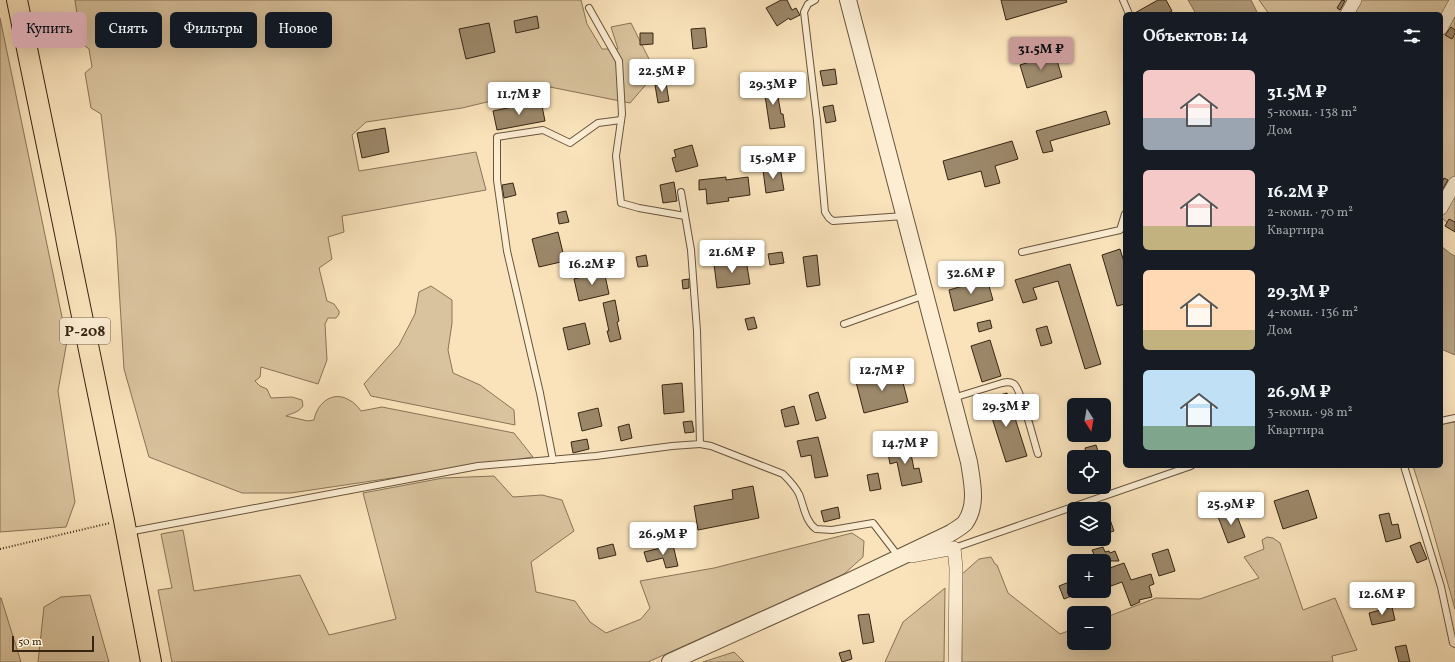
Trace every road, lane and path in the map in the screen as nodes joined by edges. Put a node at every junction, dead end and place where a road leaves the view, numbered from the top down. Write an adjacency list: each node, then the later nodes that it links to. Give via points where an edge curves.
1 (17, 0): 29 (main road, Р-208)
2 (815, 0): 16 (lane, via 808,4 804,12 825,212 833,221)
3 (848, 0): 16 (street)
4 (1123, 0): 8 (lane)
5 (1355, 0): 9 (street)
6 (1455, 2): 10 (street)
7 (589, 8): 11 (lane, via 619,61)
8 (1128, 12)
9 (1348, 12)
10 (1443, 24)
11 (621, 120): 15 (lane, via 616,156 621,203); 26 (lane, via 598,123 570,143 543,130 497,137 497,180 507,251 540,394)
12 (1455, 183): 14 (street)
13 (681, 192): 15 (lane)
14 (1443, 204)
15 (685, 216): 24 (lane, via 691,250 697,331)
16 (906, 216): 19 (street)
17 (1123, 220): 18 (lane, via 1120,230)
18 (1022, 252)
19 (926, 295): 20 (lane); 21 (street)
20 (844, 324)
21 (953, 398): 25 (lane, via 1002,383 1015,384); 32 (street, via 969,462 973,496 971,512 964,524 949,534)
22 (1455, 418): 23 (lane)
23 (1443, 421)
24 (700, 444): 26 (lane); 32 (lane, via 783,474 798,493 808,520 816,529 832,530 873,523)
25 (1038, 454)
26 (552, 460): 29 (lane, via 478,466)
27 (1185, 468): 31 (lane)
28 (1405, 468): 33 (lane)
29 (126, 526): 30 (path); 34 (main road, Р-208)
30 (0, 548)
31 (954, 548): 32 (street); 36 (street)
32 (900, 558): 35 (street)
33 (1455, 644)
34 (151, 662)
35 (670, 662)
36 (955, 662)

